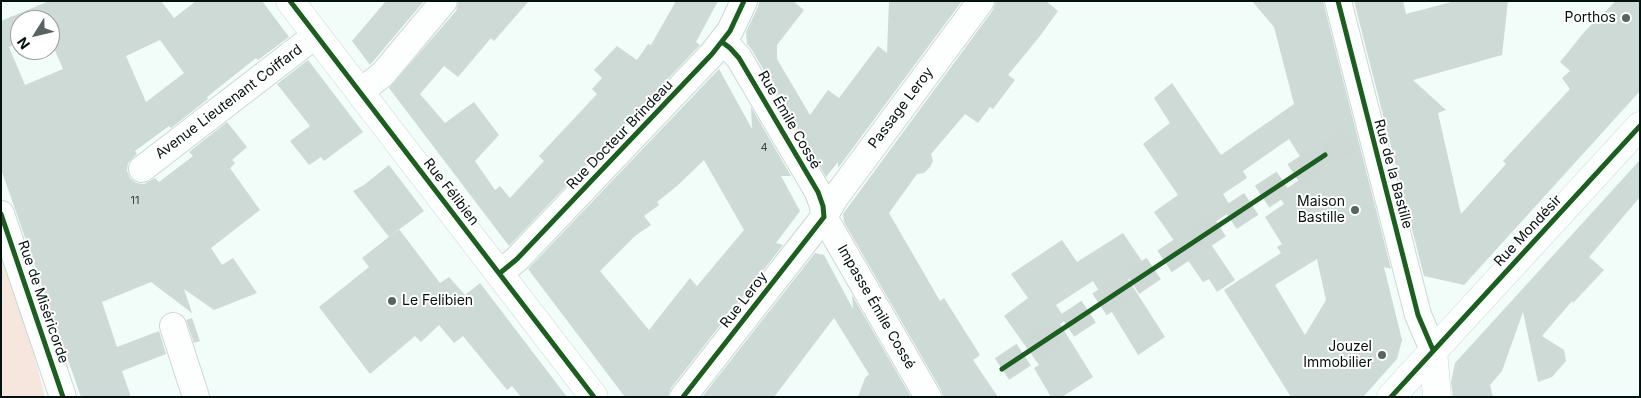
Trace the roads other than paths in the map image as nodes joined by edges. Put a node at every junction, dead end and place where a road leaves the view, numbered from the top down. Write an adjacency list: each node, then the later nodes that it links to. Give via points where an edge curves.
1 (290, 1): 6 (street, Rue Félibien)
2 (444, 1): 8 (street, via 383,74)
3 (744, 1): 7 (street, Rue Docteur Brindeau)
4 (981, 1): 12 (street, Passage Leroy, via 834,198)
5 (1338, 1): 15 (street, Rue de la Bastille, via 1418,315)
6 (316, 35): 8 (street, Rue Félibien); 10 (street, Avenue Lieutenant Coiffard)
7 (722, 42): 12 (street, Rue Émile Cossé, via 739,58 818,192); 13 (street, Rue Docteur Brindeau, via 517,259)
8 (360, 92): 13 (street, Rue Félibien)
9 (1640, 126): 15 (street, Rue Mondésir)
10 (142, 169)
11 (1, 214): 16 (street, Rue de Miséricorde)
12 (824, 217): 19 (street, Rue Leroy); 20 (street, Impasse Émile Cossé)
13 (500, 273): 18 (street, Rue Félibien)
14 (173, 326): 17 (street)
15 (1433, 350): 21 (street, Rue Mondésir); 22 (street, Rue de la Bastille)
16 (63, 397)
17 (196, 397)
18 (594, 397)
19 (683, 397)
20 (928, 397)
21 (1391, 397)
22 (1437, 397)

